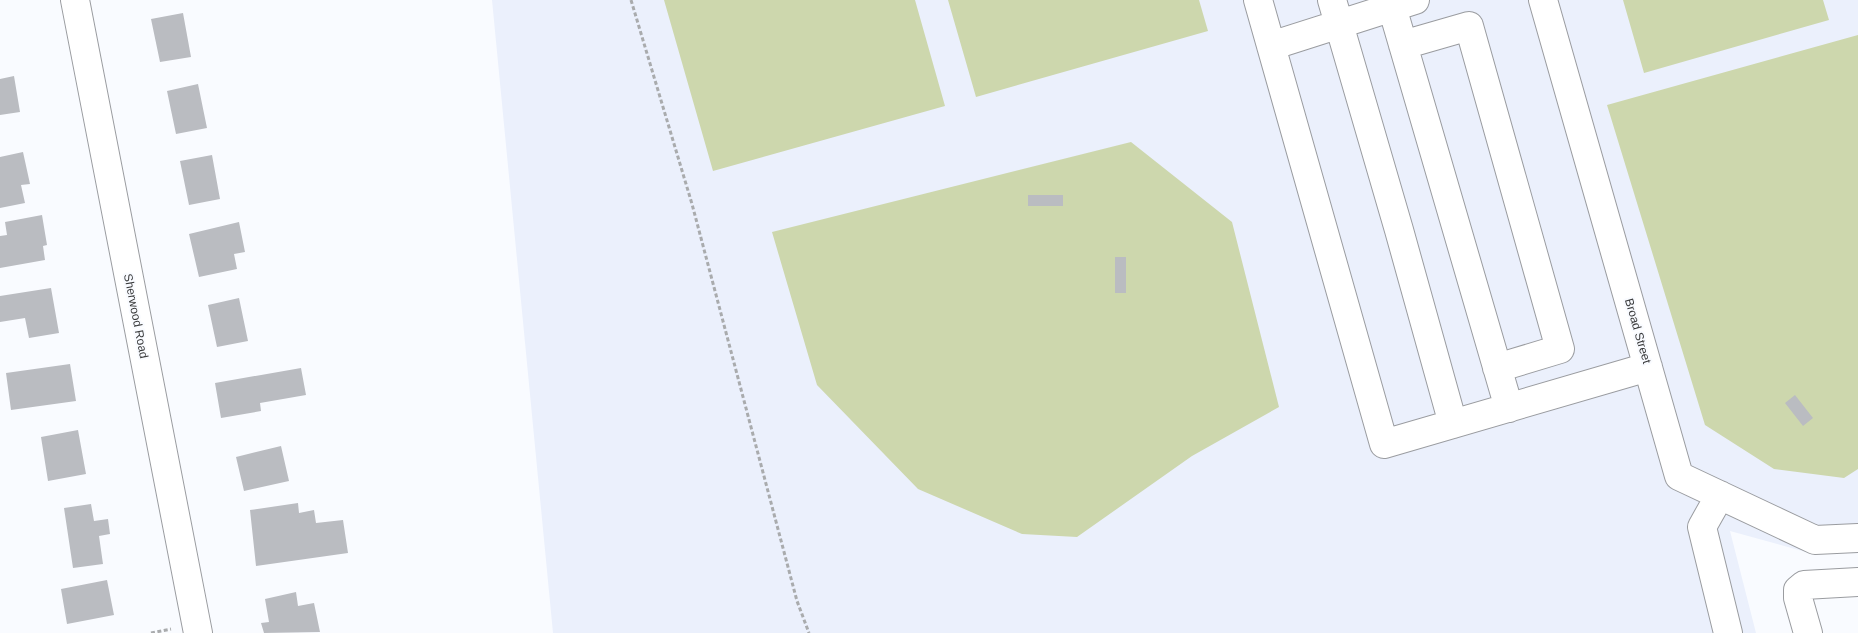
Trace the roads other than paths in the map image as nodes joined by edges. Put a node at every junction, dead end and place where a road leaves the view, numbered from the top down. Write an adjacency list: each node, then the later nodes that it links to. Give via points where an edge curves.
1 (75, 0): 15 (street, Sherwood Road)
2 (1258, 0): 7 (street)
3 (1543, 0): 8 (street, Broad Street)
4 (1399, 2): 5 (street); 6 (street)
5 (1335, 12): 7 (street); 11 (street)
6 (1403, 45): 9 (street); 9 (street, via 1469,26 1560,349)
7 (1271, 46): 11 (street, via 1384,444)
8 (1648, 367): 10 (street); 12 (street, Broad Street, via 1679,476)
9 (1497, 368): 10 (street)
10 (1509, 408): 11 (street)
11 (1453, 424)
12 (1720, 495): 13 (street, Broad Street, via 1815,540); 16 (street, via 1702,527)
13 (1858, 538)
14 (1858, 582): 17 (street, via 1804,585 1798,590)
15 (198, 633)
16 (1728, 633)
17 (1808, 633)

